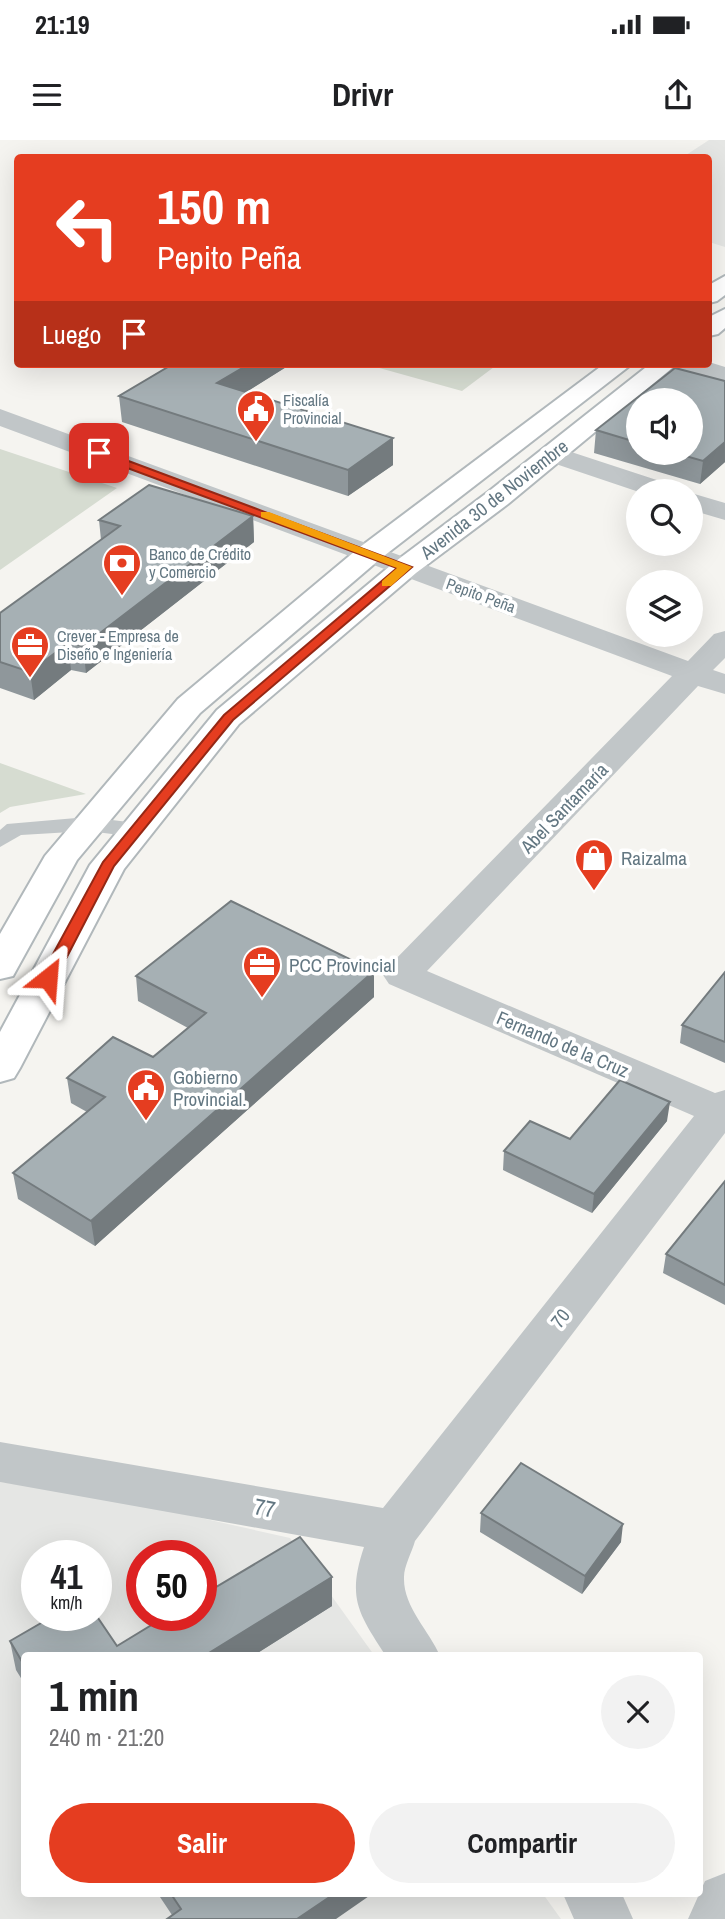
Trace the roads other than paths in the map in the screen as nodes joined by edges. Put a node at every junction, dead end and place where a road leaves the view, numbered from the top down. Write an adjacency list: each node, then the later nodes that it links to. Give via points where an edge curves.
1 (615, 368): 10 (main road, Avenida 30 de Noviembre)
2 (660, 368): 6 (main road, Avenida 30 de Noviembre)
3 (701, 368): 4 (street)
4 (725, 375)
5 (0, 417): 10 (street, Pepito Peña)
6 (552, 454): 7 (street); 11 (main road, Avenida 30 de Noviembre)
7 (626, 479)
8 (703, 505): 9 (street)
9 (725, 512)
10 (370, 553): 11 (street, Pepito Peña); 14 (main road, Avenida 30 de Noviembre, via 189,706)
11 (406, 567): 13 (street, Pepito Peña); 15 (main road, Avenida 30 de Noviembre, via 228,717)
12 (725, 640): 13 (street, Abel Santamaría)
13 (710, 679): 18 (street, Abel Santamaría)
14 (88, 824): 15 (lane); 16 (lane, via 15,829); 17 (main road, Avenida 30 de Noviembre, via 62,856)
15 (136, 830): 19 (main road, Avenida 30 de Noviembre, via 108,865)
16 (0, 839)
17 (0, 967)
18 (402, 975): 20 (street, Fernando de la Cruz)
19 (0, 1068)
20 (723, 1109): 22 (street, 70)
21 (0, 1462): 22 (street, 77)
22 (394, 1531): 23 (street, via 379,1576 384,1609)
23 (412, 1652)
24 (593, 1897): 26 (street)
25 (725, 1901): 27 (street)
26 (605, 1919)
27 (716, 1919)

